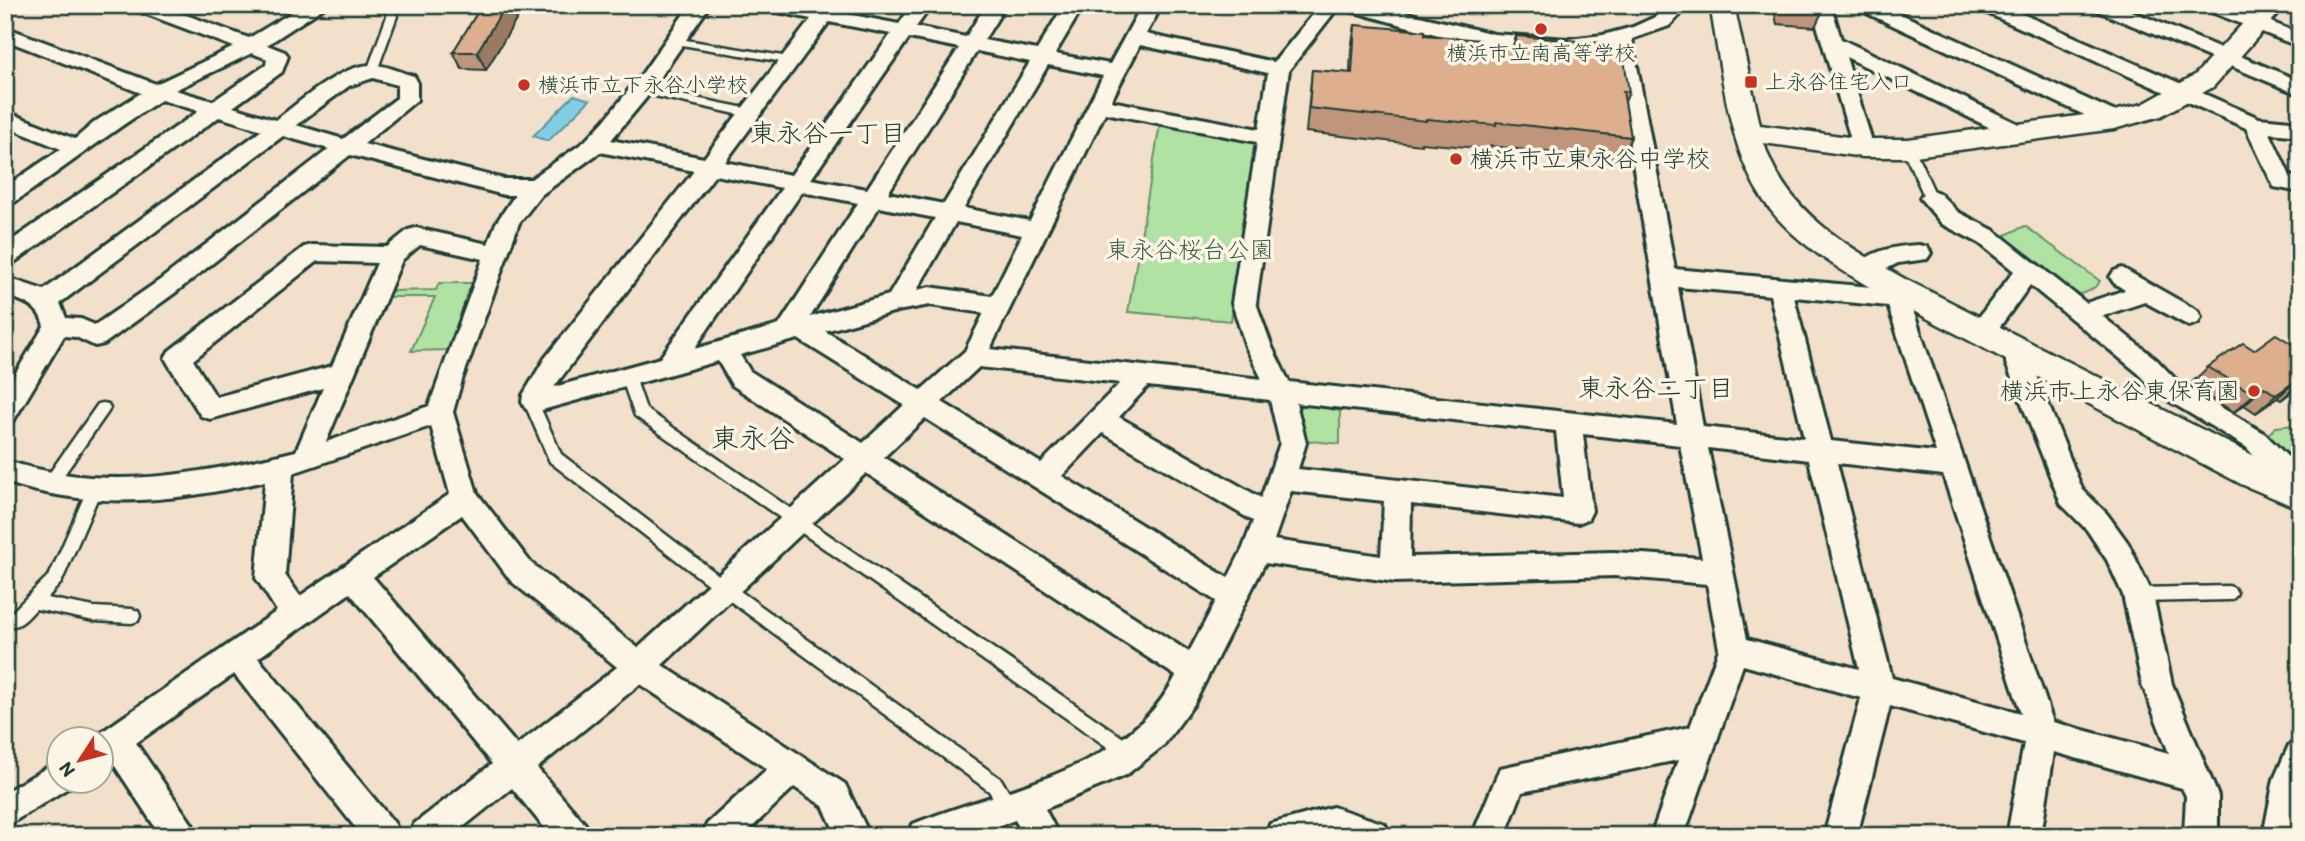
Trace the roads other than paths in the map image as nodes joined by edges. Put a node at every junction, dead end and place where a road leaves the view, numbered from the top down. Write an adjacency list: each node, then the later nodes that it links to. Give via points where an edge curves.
1 (140, 5): 29 (street)
2 (318, 5): 29 (street)
3 (388, 5): 34 (lane, via 392,16)
4 (700, 5): 25 (street)
5 (771, 5): 19 (street)
6 (922, 5): 21 (street)
7 (996, 5): 28 (street)
8 (1074, 5): 30 (street)
9 (1152, 5): 24 (street)
10 (1331, 5): 33 (street)
11 (1350, 5): 23 (street, via 1499,41 1583,45)
12 (1680, 5): 23 (street, via 1657,24)
13 (1722, 5): 48 (street)
14 (1821, 5): 27 (street)
15 (1865, 5): 44 (street)
16 (1985, 5): 39 (street)
17 (2100, 5): 31 (street)
18 (2211, 5): 20 (street)
19 (827, 10): 21 (street); 32 (street)
20 (2265, 14): 26 (street); 31 (street)
21 (904, 31): 28 (street); 57 (street)
22 (5, 33): 38 (street)
23 (1622, 37): 71 (street)
24 (1135, 38): 33 (street); 35 (street)
25 (674, 41): 32 (lane); 37 (street)
26 (2300, 41)
27 (1832, 42): 49 (street); 54 (street)
28 (971, 44): 30 (street); 61 (street)
29 (251, 46): 38 (street); 41 (street, via 278,56 275,68)
30 (1043, 58): 35 (street); 63 (street)
31 (2225, 58): 36 (street); 39 (street)
32 (789, 60): 42 (street)
33 (1279, 69): 50 (street)
34 (372, 71): 46 (street, via 342,81); 52 (street, via 407,81 407,100)
35 (1116, 72): 40 (street)
36 (2300, 89)
37 (641, 90): 42 (lane); 51 (street)
38 (158, 92): 41 (street); 53 (street)
39 (2185, 93): 44 (street, via 2152,110); 45 (street)
40 (1098, 105): 50 (street); 64 (street)
41 (218, 109): 46 (street); 68 (street)
42 (750, 113): 56 (street)
43 (5, 118): 53 (street)
44 (2114, 120): 49 (street)
45 (2255, 124): 47 (street); 58 (street, via 2282,182)
46 (279, 128): 52 (street); 78 (street)
47 (2300, 129)
48 (1748, 132): 54 (street); 70 (street, via 1757,165 1780,203 1822,241)
49 (2021, 134): 55 (street)
50 (1267, 137): 92 (street, via 1244,303)
51 (595, 144): 56 (street); 59 (street)
52 (346, 147): 59 (street, via 504,187); 82 (street, via 95,337 81,328)
53 (78, 148): 60 (street)
54 (1863, 148): 55 (street)
55 (1908, 148): 62 (lane)
56 (710, 166): 57 (street); 93 (street, via 554,365)
57 (797, 183): 61 (street); 88 (street)
58 (2300, 185)
59 (535, 187): 66 (street, via 513,209)
60 (5, 198)
61 (873, 198): 63 (street); 83 (street)
62 (1931, 198): 69 (street, via 1950,218 1987,237)
63 (951, 213): 64 (street); 77 (street)
64 (1037, 230): 79 (street)
65 (1919, 253): 70 (street, via 1893,255)
66 (497, 254): 67 (street, via 416,236); 96 (street)
67 (393, 255): 89 (street); 89 (street, via 312,253 178,358 210,409)
68 (5, 257)
69 (2028, 270): 80 (street); 84 (street)
70 (1866, 271): 76 (street)
71 (1664, 277): 74 (street); 100 (street)
72 (2122, 277): 75 (street)
73 (5, 286): 78 (street)
74 (1780, 288): 76 (street); 101 (street)
75 (2147, 292): 80 (street); 81 (street)
76 (1896, 293): 84 (street); 104 (street)
77 (897, 302): 79 (street, via 930,296); 83 (street)
78 (44, 303): 82 (street, via 52,310)
79 (1000, 306): 87 (street)
80 (2081, 314): 111 (street, via 2168,388 2255,440 2280,467)
81 (2189, 317)
82 (56, 326): 97 (street)
83 (795, 331): 85 (street); 94 (street)
84 (1982, 332): 86 (street)
85 (725, 350): 88 (street); 102 (street, via 741,377)
86 (2019, 351): 111 (street); 121 (street, via 2019,363 2071,496 2118,552)
87 (974, 357): 90 (street); 94 (street)
88 (668, 366): 91 (street)
89 (342, 373): 103 (street)
90 (1142, 376): 92 (street); 98 (street)
91 (628, 377): 93 (street); 114 (lane, via 640,412)
92 (1281, 392): 99 (street); 107 (street, via 1293,443)
93 (534, 402): 119 (lane, via 555,458)
94 (921, 404): 102 (street); 106 (street)
95 (103, 408): 108 (lane)
96 (440, 412): 103 (street, via 375,439); 112 (street)
97 (5, 413)
98 (1101, 419): 106 (street); 113 (street)
99 (1568, 423): 100 (street); 110 (street, via 1578,512)
100 (1692, 437): 101 (street); 117 (street)
101 (1821, 451): 104 (street); 131 (street)
102 (863, 459): 114 (street); 130 (street)
103 (293, 462): 109 (street, via 163,487); 124 (street, via 270,578)
104 (1954, 465): 132 (street, via 2036,711)
105 (5, 471): 108 (street)
106 (1043, 479): 122 (street)
107 (1283, 479): 110 (street); 113 (street)
108 (49, 485): 109 (street)
109 (94, 490): 123 (lane, via 56,578)
110 (1398, 493): 116 (street)
111 (2296, 494)
112 (465, 498): 118 (street); 129 (street, via 521,572)
113 (1269, 517): 115 (street)
114 (796, 521): 119 (street); 136 (lane)
115 (1257, 550): 116 (street); 122 (street)
116 (1395, 570): 117 (street, via 1614,564)
117 (1718, 572): 127 (street)
118 (353, 575): 124 (street); 138 (street)
119 (724, 588): 129 (street); 142 (lane)
120 (2229, 593): 121 (lane)
121 (2138, 595): 140 (street, via 2157,684)
122 (1233, 596): 130 (street)
123 (34, 602): 125 (lane); 126 (lane, via 14,621)
124 (296, 614): 128 (street)
125 (132, 616)
126 (5, 620)
127 (1734, 649): 131 (street); 134 (street)
128 (237, 655): 133 (street); 145 (street)
129 (638, 666): 138 (street); 139 (street)
130 (1195, 672): 136 (street, via 1152,736)
131 (1879, 688): 132 (street); 156 (street)
132 (2039, 732): 140 (street); 157 (street)
133 (116, 738)
134 (1701, 740): 154 (street, via 1511,779); 155 (street)
135 (116, 753): 144 (street)
136 (1130, 753): 142 (street, via 1076,782)
137 (2300, 756): 159 (street, via 2290,779)
138 (514, 766): 146 (street); 147 (street)
139 (792, 768): 148 (street); 149 (street, via 834,795)
140 (2193, 775): 158 (street, via 2202,796)
141 (46, 784): 143 (street)
142 (1015, 804): 150 (street); 151 (street)
143 (5, 811)
144 (180, 836)
145 (383, 836)
146 (426, 836)
147 (573, 836)
148 (719, 836)
149 (854, 836)
150 (925, 836)
151 (1043, 836)
152 (1282, 836): 153 (street, via 1333,823)
153 (1373, 836)
154 (1488, 836)
155 (1667, 836)
156 (1840, 836)
157 (2024, 836)
158 (2202, 836)
159 (2280, 836)

